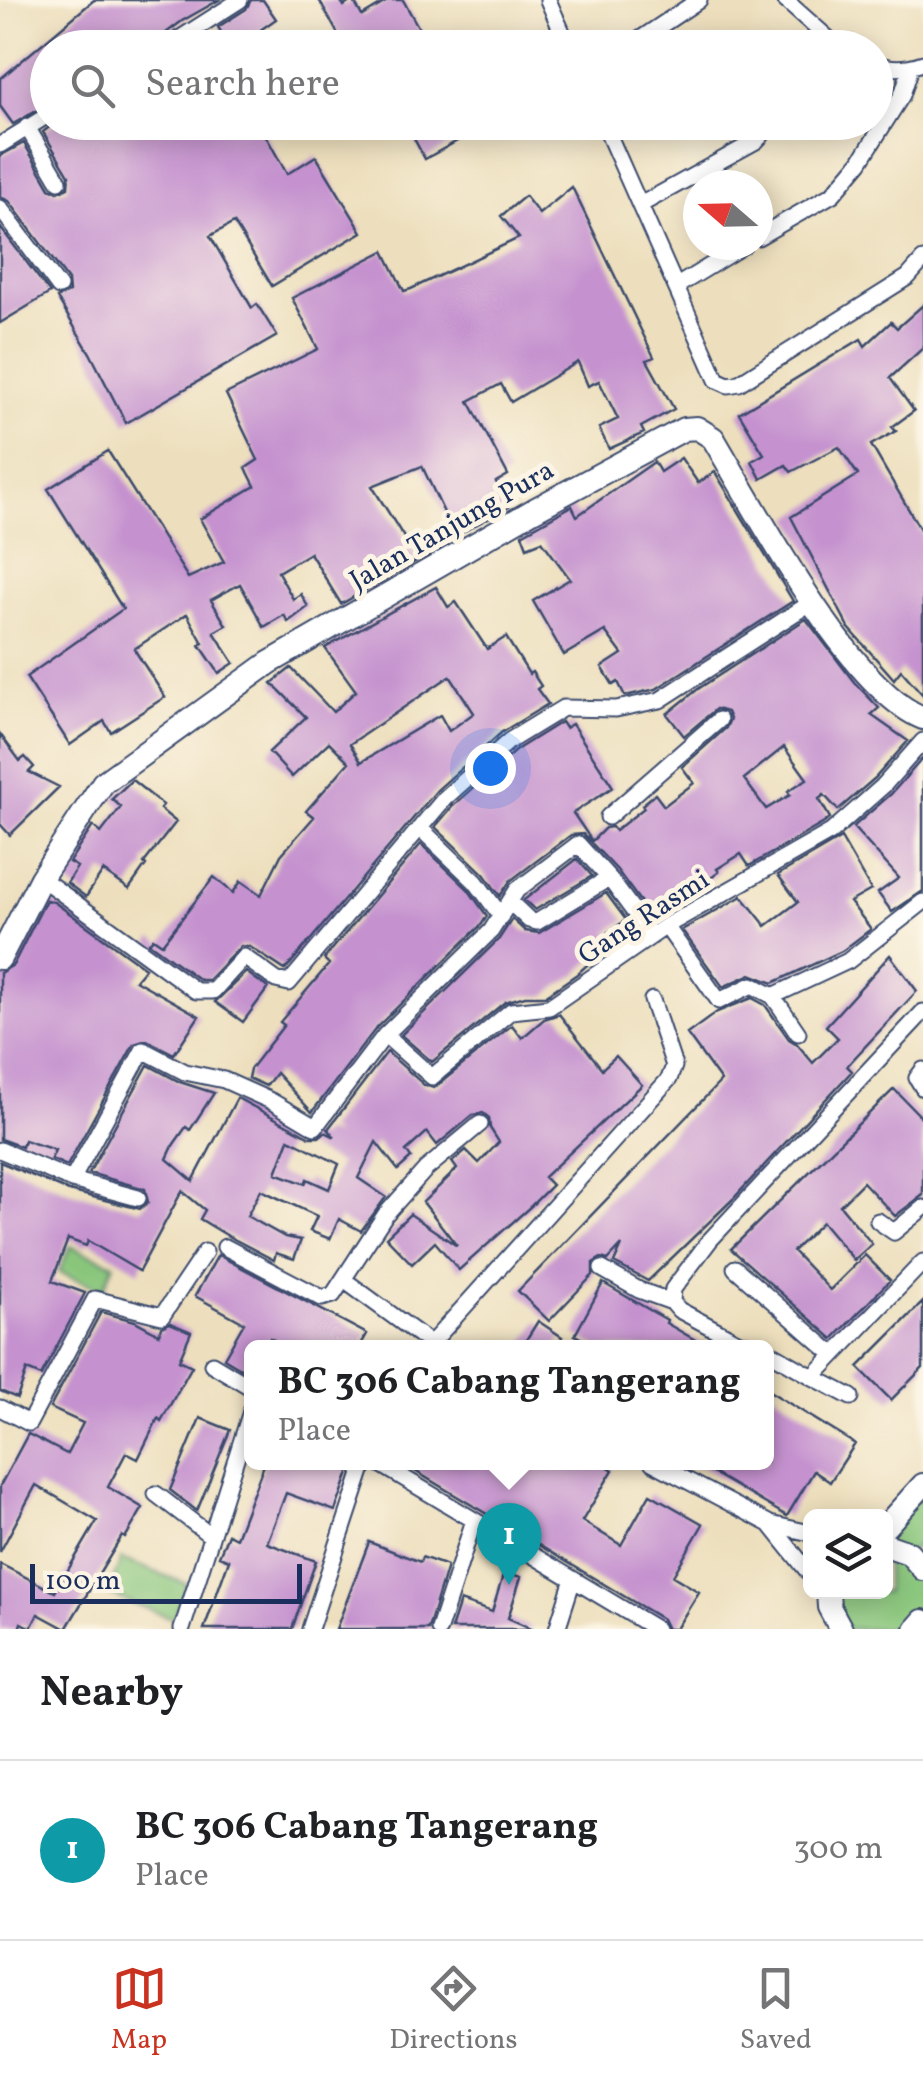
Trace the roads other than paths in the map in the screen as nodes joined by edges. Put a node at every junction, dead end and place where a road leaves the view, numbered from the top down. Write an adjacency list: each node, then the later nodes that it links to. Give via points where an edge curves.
1 (240, 0): 5 (street)
2 (699, 0): 7 (street)
3 (785, 0): 8 (street)
4 (552, 2): 6 (street)
5 (194, 30)
6 (562, 30)
7 (655, 30)
8 (819, 30)
9 (917, 65): 10 (street)
10 (893, 109)
11 (30, 125): 12 (street)
12 (26, 127): 13 (street); 18 (street)
13 (30, 134)
14 (34, 140): 19 (street)
15 (611, 140): 20 (street)
16 (757, 140): 20 (street)
17 (874, 140): 22 (street, via 833,194)
18 (0, 145)
19 (59, 181)
20 (640, 205): 25 (street)
21 (0, 208): 26 (street)
22 (773, 228)
23 (719, 260): 25 (street)
24 (923, 260): 25 (street, via 908,277 728,385 718,380)
25 (676, 286)
26 (58, 288)
27 (812, 602): 28 (street, Jalan Tanjung Pura, via 869,678); 32 (street, via 660,700 616,709 562,708 509,740); 33 (street, Jalan Tanjung Pura, via 714,438 684,429 269,663 103,783)
28 (923, 718)
29 (719, 720): 31 (street)
30 (923, 741): 37 (street, Gang Rasmi, via 831,832)
31 (608, 817)
32 (420, 828): 33 (street, via 289,983 244,957 213,991 196,991); 36 (street)
33 (41, 878): 39 (street, Jalan Tanjung Pura)
34 (609, 878): 36 (street, via 537,922); 36 (street, via 578,844 517,890); 38 (street)
35 (923, 902): 40 (street, via 848,961)
36 (506, 909): 44 (street)
37 (666, 926): 38 (street, Gang Rasmi); 40 (street, via 719,1001 752,985)
38 (652, 936): 44 (street, Gang Rasmi, via 549,1007 512,1011 432,1076)
39 (0, 958)
40 (773, 996): 43 (street)
41 (652, 1000): 60 (street, via 674,1066 670,1079)
42 (923, 1012): 57 (street, via 710,1240 673,1289)
43 (798, 1033)
44 (385, 1034): 47 (street, via 315,1127 272,1101 184,1072 142,1050)
45 (480, 1124): 56 (street, via 385,1215)
46 (0, 1150): 47 (street)
47 (72, 1180): 48 (street)
48 (138, 1198)
49 (923, 1208): 50 (street, via 894,1232)
50 (878, 1221)
51 (225, 1247): 56 (street, via 322,1298)
52 (204, 1252): 69 (street, via 162,1316 94,1299 29,1422)
53 (923, 1262): 64 (street)
54 (736, 1268): 64 (street)
55 (602, 1269): 57 (street)
56 (344, 1280): 59 (street)
57 (672, 1302): 58 (street)
58 (720, 1332): 61 (street); 62 (street)
59 (423, 1340)
60 (436, 1340)
61 (715, 1340)
62 (730, 1340)
63 (774, 1355): 66 (street)
64 (834, 1355): 66 (street)
65 (212, 1364): 67 (street)
66 (812, 1377): 68 (street)
67 (244, 1383)
68 (850, 1397)
69 (0, 1408)
70 (244, 1433): 80 (street)
71 (362, 1470): 89 (street)
72 (390, 1470): 77 (street)
73 (672, 1470): 78 (street)
74 (923, 1485): 76 (street)
75 (156, 1494): 80 (street)
76 (893, 1518)
77 (474, 1520): 84 (street); 90 (street)
78 (770, 1524): 79 (street); 83 (street)
79 (803, 1531)
80 (211, 1536): 88 (street)
81 (893, 1547): 82 (street)
82 (918, 1554)
83 (803, 1565)
84 (573, 1580): 91 (street); 92 (street)
85 (830, 1599): 87 (street)
86 (923, 1621): 93 (street)
87 (836, 1627)
88 (182, 1629)
89 (310, 1629)
90 (439, 1629)
91 (556, 1629)
92 (656, 1629)
93 (916, 1629)

